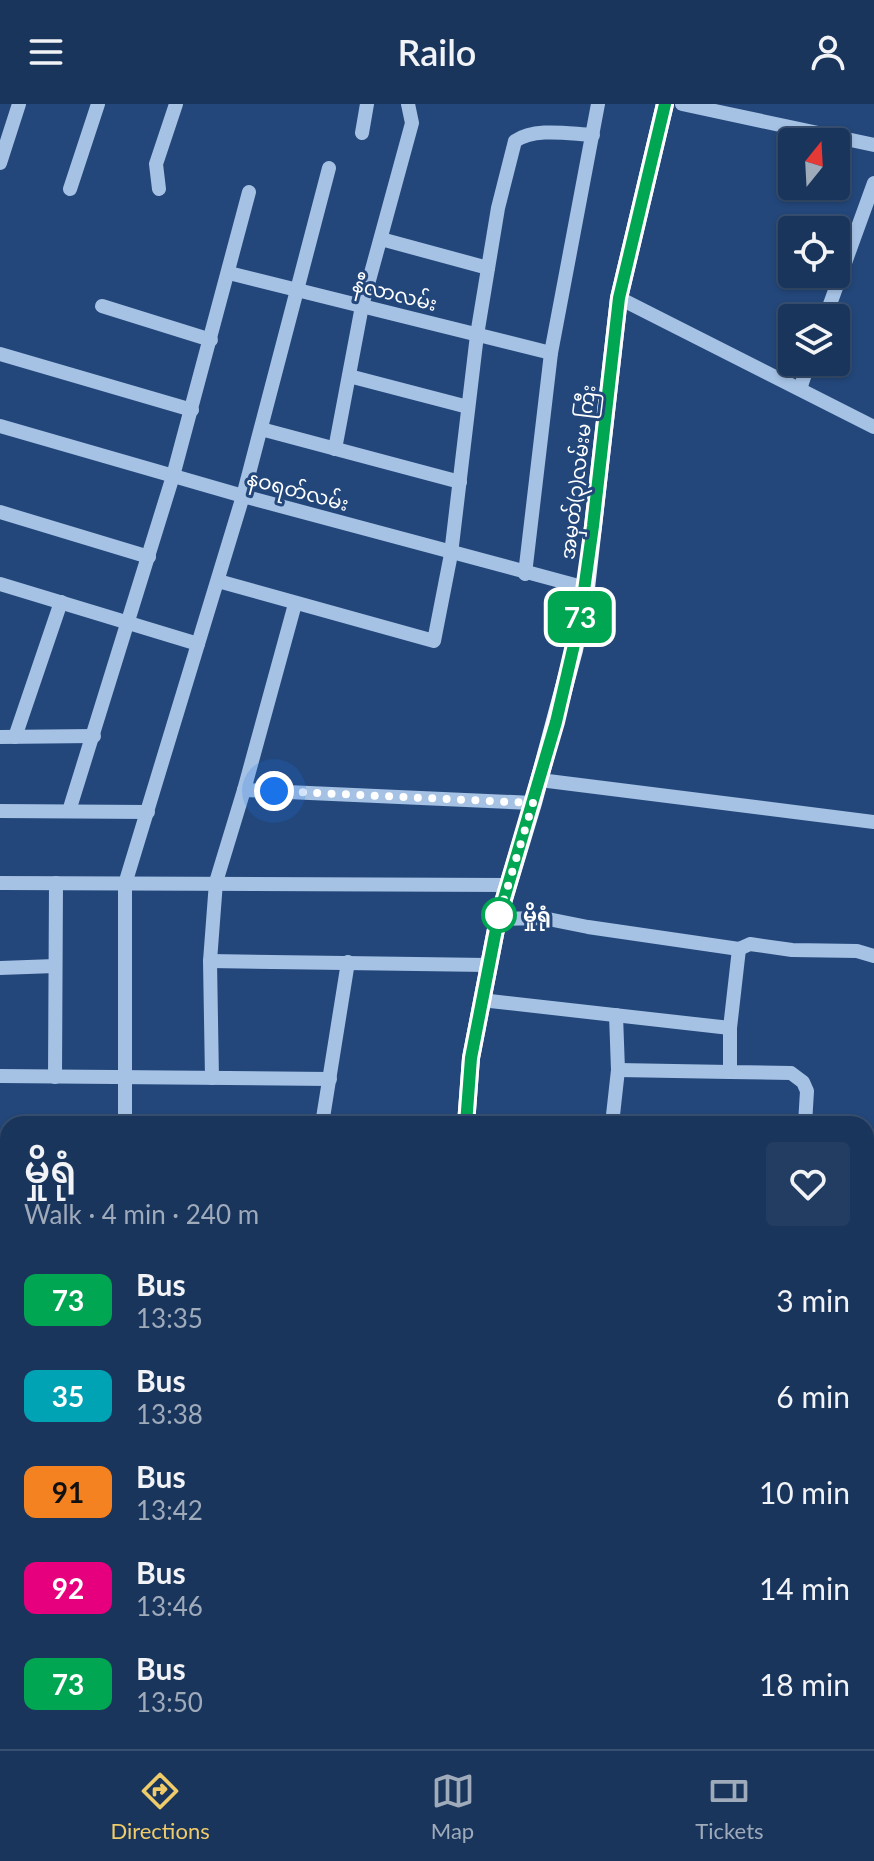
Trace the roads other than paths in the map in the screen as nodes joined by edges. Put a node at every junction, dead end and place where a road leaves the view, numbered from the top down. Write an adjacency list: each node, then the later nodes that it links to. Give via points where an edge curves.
1 (19, 104): 12 (street)
2 (98, 104): 15 (street)
3 (176, 104): 16 (street, via 156,164)
4 (367, 104): 9 (street)
5 (408, 104): 18 (street, via 412,123)
6 (598, 104): 10 (street)
7 (665, 104): 22 (main road, အမှတ်(၃)လမ်းမ ကြီး)
8 (682, 104): 11 (street)
9 (362, 133)
10 (593, 135): 19 (street, via 544,133 515,141); 28 (street)
11 (874, 145)
12 (0, 163)
13 (329, 168): 21 (street)
14 (874, 183): 23 (street)
15 (70, 189)
16 (159, 189)
17 (249, 192): 20 (street)
18 (381, 239): 19 (street); 25 (street)
19 (488, 268): 26 (street)
20 (229, 273): 21 (street, နီလာလမ်း); 27 (street)
21 (297, 290): 25 (street, နီလာလမ်း); 37 (street)
22 (619, 298): 32 (street); 48 (main road, အမှတ်(၃)လမ်းမ ကြီး)
23 (830, 304)
24 (102, 306): 27 (street)
25 (362, 306): 26 (street, နီလာလမ်း); 30 (street)
26 (477, 335): 28 (street, နီလာလမ်း); 33 (street)
27 (211, 340): 34 (street)
28 (551, 353): 45 (street)
29 (0, 354): 34 (street)
30 (349, 376): 33 (street); 38 (street)
31 (804, 376): 32 (street)
32 (800, 389): 35 (street)
33 (468, 407): 40 (street)
34 (192, 410): 39 (street)
35 (874, 427)
36 (1, 429): 39 (street, နဝရတ်လမ်း)
37 (261, 429): 38 (street); 41 (street)
38 (335, 449): 40 (street)
39 (173, 476): 41 (street, နဝရတ်လမ်း); 44 (street)
40 (460, 482): 43 (street)
41 (243, 496): 43 (street, နဝရတ်လမ်း); 46 (street)
42 (0, 512): 44 (street)
43 (451, 554): 45 (street, နဝရတ်လမ်း); 50 (street, via 434,641)
44 (149, 557): 51 (street)
45 (525, 574): 48 (street, နဝရတ်လမ်း)
46 (218, 581): 50 (street); 52 (street)
47 (0, 584): 49 (street)
48 (586, 588): 55 (main road, အမှတ်(၃)လမ်းမ ကြီး)
49 (61, 602): 51 (street); 54 (street)
50 (295, 604): 56 (street)
51 (130, 622): 52 (street); 53 (street)
52 (198, 644): 60 (street)
53 (94, 736): 54 (street); 59 (street)
54 (8, 737)
55 (540, 780): 57 (main road, အမှတ်(၃)လမ်းမ ကြီး); 61 (street)
56 (244, 790): 57 (street); 62 (street)
57 (533, 803): 66 (main road, အမှတ်(၃)လမ်းမ ကြီး)
58 (0, 811): 59 (street)
59 (69, 811): 60 (street)
60 (148, 812): 65 (street)
61 (874, 822)
62 (216, 882): 65 (street); 66 (street); 70 (street)
63 (0, 883): 64 (street)
64 (56, 883): 65 (street); 73 (street)
65 (125, 884): 82 (street)
66 (508, 885): 67 (main road, အမှတ်(၃)လမ်းမ ကြီး)
67 (498, 919): 68 (street, via 543,918); 72 (main road, အမှတ်(၃)လမ်းမ ကြီး)
68 (739, 949): 69 (street, via 750,944); 77 (street)
69 (874, 956)
70 (210, 961): 71 (street); 83 (street)
71 (348, 962): 72 (street); 84 (street)
72 (488, 965): 75 (main road, အမှတ်(၃)လမ်းမ ကြီး)
73 (55, 966): 74 (street); 81 (street)
74 (0, 968)
75 (481, 1000): 76 (street); 87 (main road, အမှတ်(၃)လမ်းမ ကြီး)
76 (616, 1015): 77 (street); 78 (street)
77 (730, 1028): 79 (street)
78 (618, 1070): 79 (street); 88 (street)
79 (730, 1072): 89 (street, via 791,1073 807,1091)
80 (0, 1076): 81 (street)
81 (55, 1077): 82 (street)
82 (125, 1077): 83 (street); 85 (street)
83 (212, 1078): 84 (street)
84 (330, 1079): 86 (street)
85 (125, 1116)
86 (323, 1116)
87 (467, 1116)
88 (613, 1116)
89 (805, 1116)

